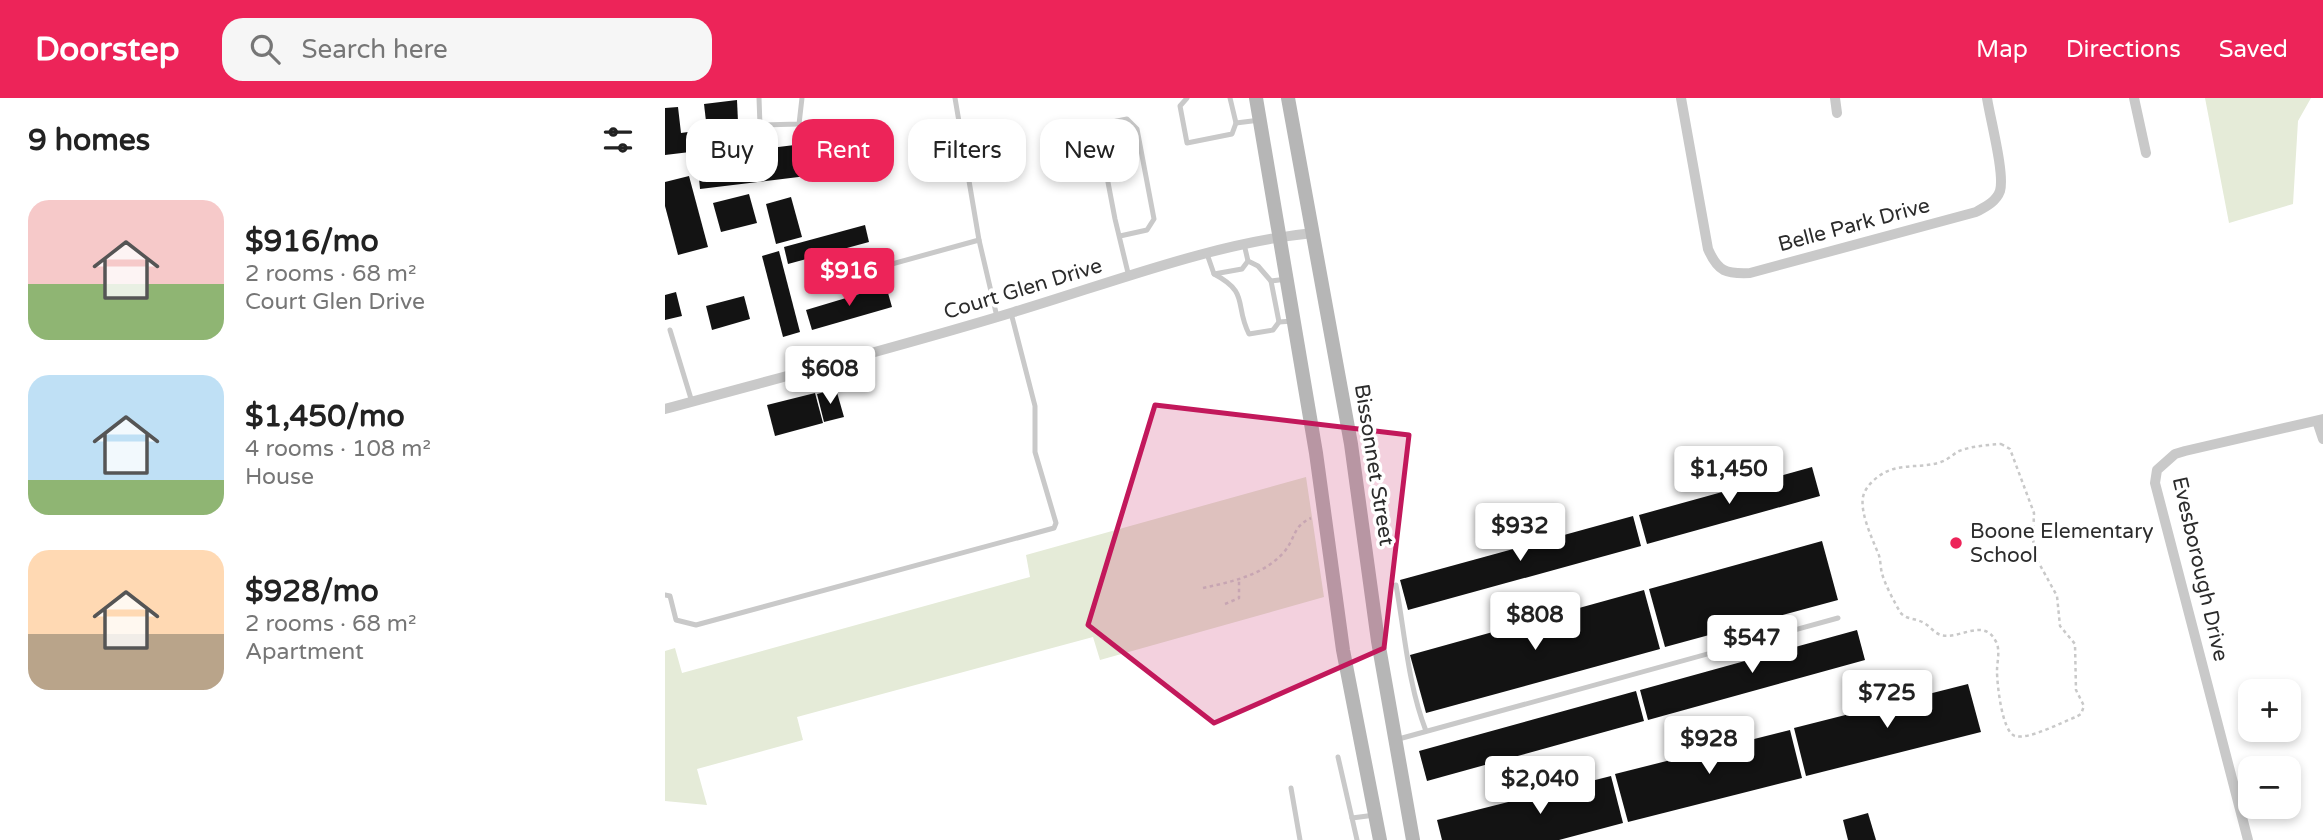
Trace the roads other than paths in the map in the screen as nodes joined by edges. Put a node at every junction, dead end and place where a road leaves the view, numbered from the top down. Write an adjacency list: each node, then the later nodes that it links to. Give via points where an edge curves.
1 (759, 98): 2 (lane, via 760,124 799,124)
2 (801, 98)
3 (955, 98): 19 (lane)
4 (1187, 98): 14 (lane, via 1180,106 1187,143 1232,134)
5 (1230, 98): 14 (lane)
6 (1256, 98): 13 (main road)
7 (1288, 98): 16 (main road, Bissonnet Street)
8 (1681, 98): 10 (street, Belle Park Drive, via 1708,249 1715,265 1731,274 1750,273 1976,212 1991,204 2000,192 2001,177)
9 (1835, 98): 12 (street)
10 (1987, 98)
11 (2134, 98): 15 (street)
12 (1837, 113)
13 (1260, 120): 14 (lane); 18 (main road)
14 (1236, 124)
15 (2146, 153)
16 (1313, 233): 18 (street, Court Glen Drive); 40 (main road, Bissonnet Street, via 1351,444)
17 (1120, 236): 17 (lane, via 1099,135 1107,123 1127,119 1137,129 1154,219 1147,230); 24 (lane)
18 (1280, 236): 20 (street, Court Glen Drive); 25 (main road)
19 (979, 240): 27 (lane); 29 (lane)
20 (1244, 244): 21 (street, Court Glen Drive); 22 (lane)
21 (1207, 254): 23 (lane); 24 (street, Court Glen Drive)
22 (1248, 261): 23 (lane, via 1242,269); 26 (lane)
23 (1214, 274): 30 (lane, via 1239,293 1249,334)
24 (1129, 277): 28 (street, Court Glen Drive)
25 (1287, 279): 26 (lane); 30 (main road)
26 (1271, 281): 30 (lane)
27 (812, 286)
28 (1011, 313): 29 (street, Court Glen Drive); 37 (lane, via 1035,406 1035,452 1054,528 696,625 676,620 670,596)
29 (997, 317): 32 (street, Court Glen Drive)
30 (1287, 322): 43 (main road)
31 (670, 330): 32 (lane)
32 (692, 402): 33 (street, Court Glen Drive)
33 (665, 409)
34 (2320, 420): 35 (street); 49 (street, Evesborough Drive, via 2175,454 2157,470 2155,484)
35 (2323, 439)
36 (1396, 584): 39 (lane, via 1406,656)
37 (665, 595)
38 (1837, 618): 39 (lane)
39 (1426, 732): 40 (lane)
40 (1395, 740): 48 (main road, Bissonnet Street)
41 (1338, 757): 44 (lane)
42 (1291, 788): 45 (lane)
43 (1375, 815): 44 (lane); 47 (main road)
44 (1352, 818): 46 (lane)
45 (1300, 840)
46 (1357, 840)
47 (1380, 840)
48 (1413, 840)
49 (2248, 840)

